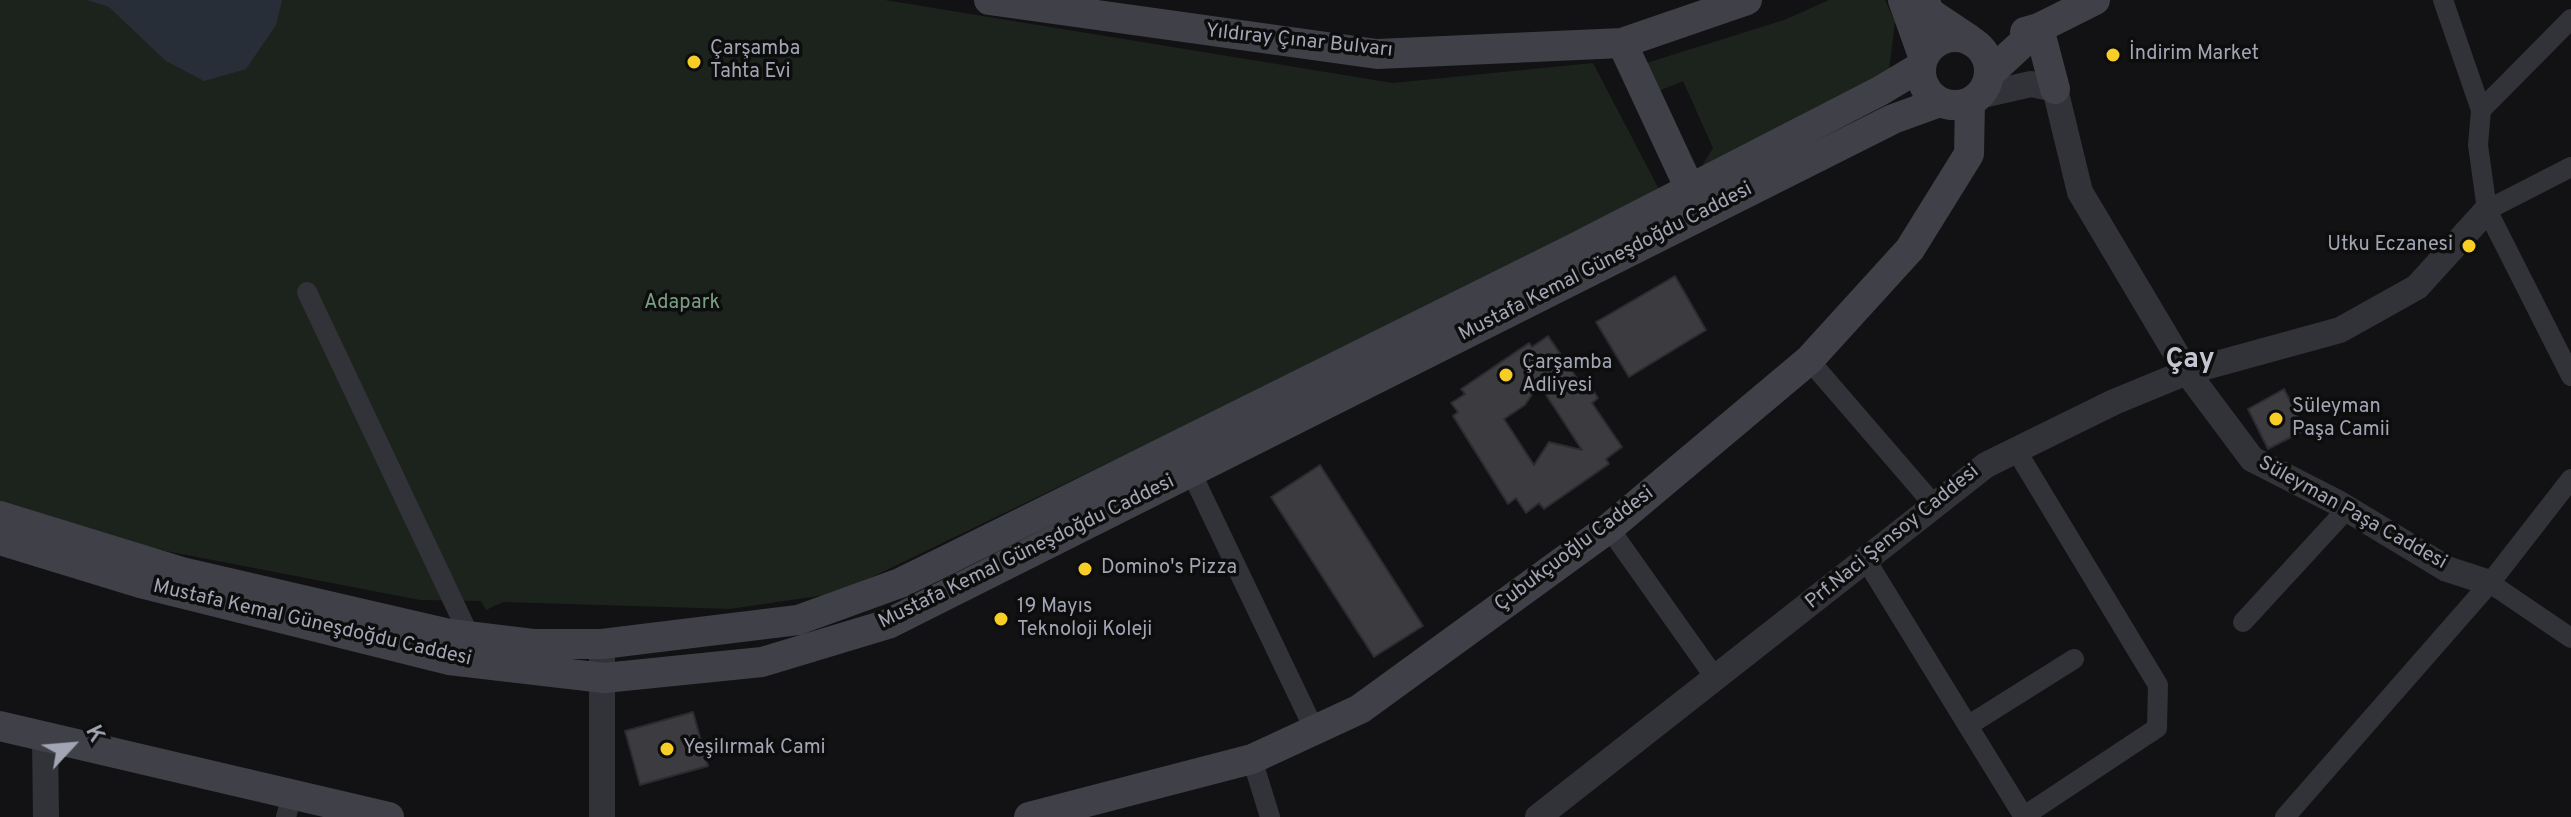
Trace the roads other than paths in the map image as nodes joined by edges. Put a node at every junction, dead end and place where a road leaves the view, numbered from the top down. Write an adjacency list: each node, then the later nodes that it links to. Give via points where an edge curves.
1 (989, 0): 10 (main road, Yıldıray Çınar Bulvarı, via 1377,54)
2 (1747, 0): 10 (main road, Yıldıray Çınar Bulvarı)
3 (1903, 0): 11 (main road)
4 (1924, 0): 9 (main road, via 1930,13)
5 (2095, 0): 7 (main road)
6 (2443, 0): 14 (street)
7 (2039, 28): 9 (main road); 12 (main road, Süleyman Paşa Caddesi); 13 (main road)
8 (2567, 32): 14 (street)
9 (1973, 42): 11 (main road, via 1947,37 1929,47); 13 (main road, via 1988,64)
10 (1622, 43): 16 (main road)
11 (1922, 61): 13 (main road, via 1924,88); 16 (main road, Mustafa Kemal Güneşdoğdu Caddesi, via 1880,91)
12 (2055, 89): 13 (street, via 2031,84); 20 (street, Süleyman Paşa Caddesi, via 2080,192)
13 (1969, 93): 19 (main road, Çubukçuoğlu Caddesi, via 1969,154 1910,249); 23 (main road, Mustafa Kemal Güneşdoğdu Caddesi, via 1893,119)
14 (2481, 110): 17 (street, via 2478,145)
15 (2571, 167): 17 (street)
16 (1690, 189): 36 (main road, Mustafa Kemal Güneşdoğdu Caddesi, via 900,583 798,620)
17 (2487, 210): 20 (street, Prf.Naci Şensoy Caddesi, via 2417,287 2340,330); 21 (street)
18 (307, 292): 34 (street)
19 (1809, 360): 25 (street); 28 (main road, Çubukçuoğlu Caddesi)
20 (2187, 372): 22 (street, Prf.Naci Şensoy Caddesi); 26 (street, Süleyman Paşa Caddesi, via 2252,459)
21 (2571, 376)
22 (2016, 450): 25 (street, Prf.Naci Şensoy Caddesi, via 1986,465); 46 (street, via 2158,685 2157,728)
23 (1191, 472): 38 (main road, Mustafa Kemal Güneşdoğdu Caddesi, via 888,624 762,662); 42 (street)
24 (2571, 479): 32 (street)
25 (1935, 506): 30 (street, Prf.Naci Şensoy Caddesi)
26 (2347, 509): 32 (street, Süleyman Paşa Caddesi, via 2447,569); 33 (street)
27 (0, 516): 31 (main road)
28 (1609, 528): 39 (street); 42 (main road, Çubukçuoğlu Caddesi, via 1360,709)
29 (0, 540): 31 (main road, Mustafa Kemal Güneşdoğdu Caddesi)
30 (1866, 560): 39 (street, Prf.Naci Şensoy Caddesi); 40 (street)
31 (104, 561): 34 (main road, Mustafa Kemal Güneşdoğdu Caddesi); 38 (main road, Mustafa Kemal Güneşdoğdu Caddesi, via 449,660)
32 (2490, 583): 35 (street); 53 (street)
33 (2243, 622)
34 (470, 637): 36 (main road, Mustafa Kemal Güneşdoğdu Caddesi)
35 (2571, 638)
36 (602, 644): 38 (street)
37 (2074, 659): 40 (street)
38 (604, 678): 49 (street)
39 (1716, 679): 52 (street, Prf.Naci Şensoy Caddesi)
40 (1969, 725): 46 (street)
41 (0, 726): 43 (main road)
42 (1315, 731): 44 (main road, Çubukçuoğlu Caddesi)
43 (45, 738): 45 (main road); 47 (street)
44 (1252, 759): 50 (main road, Çubukçuoğlu Caddesi); 51 (street)
45 (289, 806): 48 (main road)
46 (2024, 816)
47 (46, 817)
48 (389, 817)
49 (602, 817)
50 (1029, 817)
51 (1270, 817)
52 (1538, 817)
53 (2285, 817)

